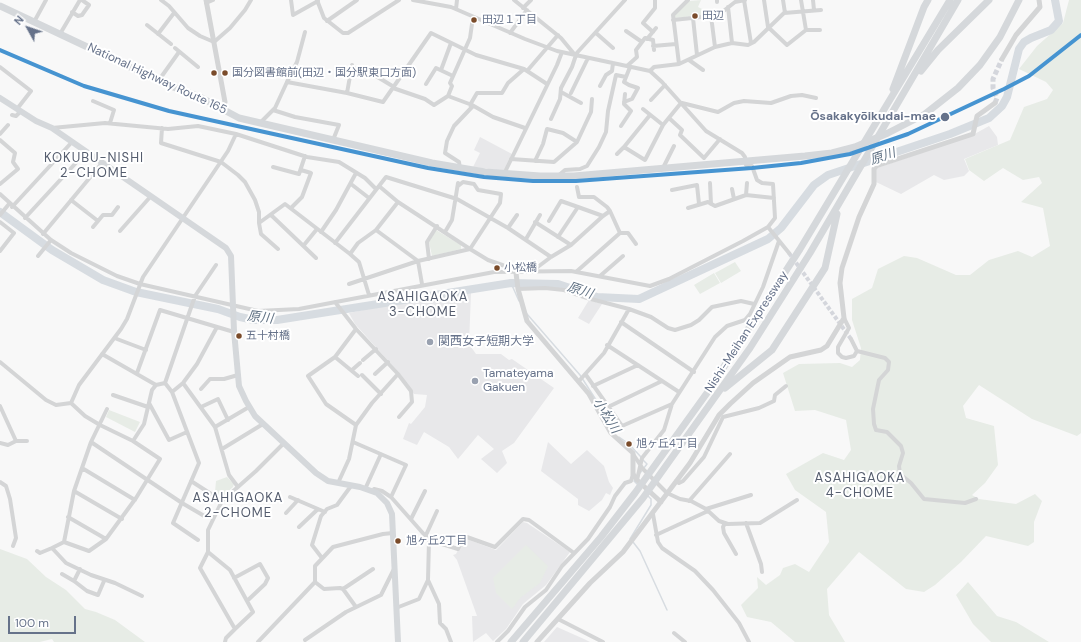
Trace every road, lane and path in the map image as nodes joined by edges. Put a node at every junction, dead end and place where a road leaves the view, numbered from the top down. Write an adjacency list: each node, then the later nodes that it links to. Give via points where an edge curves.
1 (46, 0): 44 (street)
2 (81, 0): 36 (street); 36 (street, via 89,5 78,16)
3 (161, 0): 37 (street)
4 (213, 0): 28 (street)
5 (251, 0): 59 (street, via 230,28)
6 (290, 0): 7 (street, via 293,15)
7 (318, 0): 43 (street)
8 (357, 0): 43 (street)
9 (399, 0): 43 (street, via 348,33 343,33)
10 (413, 0): 31 (street)
11 (457, 0): 31 (street)
12 (514, 0): 32 (street)
13 (531, 0): 32 (street)
14 (625, 0): 54 (street)
15 (655, 0): 52 (street, via 655,8 643,23)
16 (688, 0): 42 (street, via 673,15)
17 (745, 0): 30 (street); 63 (street)
18 (764, 0): 46 (street)
19 (783, 0): 38 (street)
20 (801, 0): 35 (street)
21 (813, 0): 33 (street)
22 (928, 0): 128 (highway, via 898,76)
23 (950, 0): 128 (highway, Nishi-Meihan Expressway)
24 (958, 0): 124 (highway, Nishi-Meihan Expressway)
25 (989, 0): 124 (highway, via 931,58)
26 (1019, 0): 143 (highway, National Highway Route 165, via 1006,27 980,64 958,88 925,114 888,134 855,147 826,154)
27 (1039, 0): 76 (street, via 1040,7 1016,35)
28 (206, 2): 59 (street)
29 (0, 6): 44 (highway, National Highway Route 165)
30 (728, 7): 40 (street, via 721,13); 62 (street)
31 (456, 9): 39 (street)
32 (525, 9): 53 (street); 57 (street)
33 (814, 10): 34 (street); 35 (street)
34 (821, 10)
35 (803, 11): 38 (street); 49 (street)
36 (72, 12): 55 (street)
37 (174, 13): 56 (street); 59 (street, via 188,28)
38 (784, 13): 46 (street)
39 (473, 16): 53 (street); 70 (street, via 470,38)
40 (711, 16): 41 (street); 67 (street)
41 (692, 18): 42 (street); 74 (street)
42 (673, 20): 65 (street)
43 (327, 21)
44 (34, 22): 55 (highway, National Highway Route 165)
45 (147, 25): 56 (street)
46 (768, 27): 49 (street, via 787,45); 63 (street)
47 (656, 28): 52 (street)
48 (626, 30): 60 (street)
49 (806, 30): 50 (street)
50 (820, 30)
51 (305, 32): 90 (street, via 297,62)
52 (653, 32): 58 (street)
53 (510, 33): 66 (street)
54 (596, 33): 69 (street); 73 (street)
55 (60, 34): 89 (highway, National Highway Route 165)
56 (158, 34): 64 (street)
57 (558, 36): 66 (street); 73 (street)
58 (647, 39): 60 (street); 65 (street, via 653,40 654,48)
59 (214, 42): 111 (street, via 225,102)
60 (642, 42): 82 (street, via 636,50 638,57)
61 (451, 43): 70 (street); 83 (street); 95 (street, via 431,33)
62 (732, 43): 63 (street); 67 (street)
63 (751, 43)
64 (171, 44)
65 (676, 44): 79 (street)
66 (547, 47): 72 (street); 84 (street)
67 (715, 47): 74 (street)
68 (175, 48): 71 (street)
69 (614, 48)
70 (464, 50): 84 (street); 87 (street)
71 (179, 52): 81 (street); 89 (street)
72 (562, 52): 73 (street); 92 (street)
73 (576, 55): 75 (street); 96 (street)
74 (697, 55): 77 (street)
75 (588, 58): 78 (street); 98 (street)
76 (1002, 59)
77 (689, 60): 79 (street); 85 (street)
78 (613, 63): 82 (street); 94 (street, via 612,71 606,75)
79 (679, 64): 86 (street, via 654,67)
80 (0, 67): 113 (street, via 31,91)
81 (198, 67)
82 (628, 67): 86 (street); 88 (street)
83 (441, 70): 87 (street); 91 (street, via 436,68)
84 (525, 70): 92 (street); 110 (street, via 508,82 502,93 477,92)
85 (703, 70)
86 (650, 71): 93 (street)
87 (453, 76): 100 (street)
88 (626, 77): 106 (street, via 624,82 638,88 632,99); 152 (street, via 616,75 606,132 587,166 565,170)
89 (159, 80): 111 (highway, National Highway Route 165)
90 (287, 82): 97 (street); 114 (street)
91 (426, 84)
92 (547, 84): 127 (street)
93 (665, 85): 104 (street); 108 (street)
94 (600, 86)
95 (393, 88): 97 (street, via 383,102); 97 (street, via 366,70 352,66); 100 (street, via 425,99 434,105)
96 (561, 92): 107 (street); 118 (street)
97 (347, 93)
98 (570, 93)
99 (625, 94): 106 (street)
100 (448, 96): 110 (street)
101 (0, 98): 113 (main road)
102 (816, 98): 108 (street, via 802,95 771,103 744,101 734,103 718,112)
103 (592, 99): 135 (street, via 591,112)
104 (651, 100)
105 (93, 101): 119 (street, via 114,110)
106 (624, 102): 123 (street, via 631,111)
107 (581, 103)
108 (681, 103): 117 (street); 131 (street, via 702,127)
109 (995, 103): 238 (street, via 977,116 973,134 874,168 874,184 859,217 842,268 840,283)
110 (472, 105): 127 (street, via 493,117); 147 (street, via 454,126 447,141 445,153 459,162)
111 (222, 109): 120 (highway, National Highway Route 165, via 239,118)
112 (643, 109): 116 (street)
113 (19, 110): 115 (street, via 16,116); 125 (main road)
114 (273, 110): 120 (street); 133 (street, via 339,125)
115 (12, 115)
116 (650, 115): 122 (street); 137 (street)
117 (669, 118): 122 (street); 131 (street, via 682,130 680,136 704,158)
118 (551, 119)
119 (110, 123): 125 (street); 126 (street)
120 (260, 123): 133 (highway, National Highway Route 165)
121 (8, 125): 129 (street)
122 (663, 125): 137 (street, via 645,160)
123 (621, 126)
124 (885, 126): 173 (highway, Nishi-Meihan Expressway)
125 (52, 128): 134 (main road)
126 (162, 128): 130 (street, via 168,130 198,126); 144 (street, via 161,143)
127 (525, 128): 141 (street)
128 (872, 130): 378 (highway, Nishi-Meihan Expressway, via 740,344 656,465 574,570)
129 (0, 133)
130 (236, 134): 140 (street); 144 (street)
131 (720, 139): 143 (street, via 742,153)
132 (0, 140): 155 (street, via 15,153 13,162 18,169)
133 (333, 140): 147 (highway, National Highway Route 165)
134 (72, 142): 138 (main road); 172 (street)
135 (577, 142): 142 (street, via 554,162); 142 (street, via 563,133 547,129)
136 (674, 146): 148 (street)
137 (624, 147): 139 (street)
138 (86, 152): 145 (main road); 184 (street)
139 (617, 154)
140 (305, 156): 149 (street); 150 (street, via 339,162)
141 (511, 159): 142 (street); 151 (street)
142 (535, 161)
143 (745, 161): 148 (highway, National Highway Route 165); 165 (street, via 746,165 752,166 757,180 773,184)
144 (221, 162): 185 (street); 191 (street, via 238,175 250,191 259,212)
145 (102, 163): 163 (main road); 168 (street)
146 (272, 167): 149 (street, via 299,174)
147 (460, 168): 151 (highway, National Highway Route 165)
148 (663, 168): 152 (highway, National Highway Route 165)
149 (301, 170): 176 (street, via 311,173 302,196)
150 (356, 173): 156 (street); 157 (street)
151 (504, 174): 152 (highway, National Highway Route 165)
152 (558, 176)
153 (710, 183): 171 (street)
154 (747, 183): 162 (street)
155 (0, 184)
156 (352, 184): 164 (street); 196 (street)
157 (378, 187): 164 (street); 166 (street, via 386,177); 169 (street)
158 (577, 187): 178 (street, via 579,197 594,198)
159 (732, 189): 167 (street)
160 (672, 190): 170 (street, via 697,185)
161 (0, 194): 172 (street)
162 (746, 195): 165 (street); 167 (street)
163 (151, 196): 185 (main road); 198 (street)
164 (369, 198): 206 (street)
165 (774, 198): 195 (street, via 775,218)
166 (456, 199): 186 (street); 186 (street, via 458,184 463,182 474,184 478,190 501,194 500,202); 199 (street, via 452,220)
167 (734, 199): 171 (street, via 715,206)
168 (71, 200): 187 (street); 201 (street)
169 (398, 202): 192 (street); 197 (street)
170 (699, 204): 171 (street); 177 (street)
171 (711, 204)
172 (11, 205): 179 (street); 184 (street)
173 (839, 206): 274 (highway, Nishi-Meihan Expressway, via 781,301); 274 (highway, via 825,268 772,350)
174 (118, 207): 187 (street, via 112,214 103,214)
175 (578, 207): 183 (street); 188 (street, via 561,201); 202 (street)
176 (291, 208): 180 (street, via 285,204); 196 (street)
177 (688, 208)
178 (610, 211): 183 (street); 200 (street)
179 (0, 215)
180 (271, 215): 191 (street); 208 (street)
181 (518, 215): 194 (street)
182 (540, 216): 190 (street)
183 (603, 216): 209 (street)
184 (25, 218): 201 (street)
185 (183, 218): 230 (street); 236 (main road, via 219,242 231,256)
186 (491, 218): 194 (street); 211 (street)
187 (98, 221): 193 (street)
188 (549, 221)
189 (0, 222): 212 (street, via 14,233)
190 (536, 222): 202 (street); 203 (street)
191 (259, 223): 210 (street, via 260,234)
192 (437, 226): 199 (street); 219 (street, via 427,242)
193 (93, 227)
194 (508, 228): 203 (street)
195 (769, 228): 204 (street); 226 (street, via 658,284 650,286)
196 (319, 230): 206 (street); 208 (street)
197 (376, 230): 214 (street, via 358,243); 220 (street)
198 (120, 231)
199 (444, 232): 211 (street)
200 (620, 233): 207 (street, via 628,233); 224 (street)
201 (43, 234): 205 (street)
202 (558, 237): 209 (street)
203 (526, 239): 217 (street)
204 (778, 239): 213 (street); 235 (street, via 763,287)
205 (50, 242): 215 (street); 230 (street)
206 (335, 243): 214 (street)
207 (636, 244)
208 (304, 245): 218 (street)
209 (571, 245): 217 (street)
210 (278, 249)
211 (470, 249): 219 (street); 222 (street, via 488,260 505,266)
212 (0, 251)
213 (789, 253)
214 (350, 254): 227 (street, via 360,262)
215 (38, 256)
216 (624, 256): 226 (street)
217 (551, 257): 223 (street)
218 (316, 258)
219 (429, 259): 220 (street)
220 (418, 261): 227 (street); 229 (street)
221 (216, 265): 233 (street)
222 (507, 272): 225 (street); 229 (street)
223 (530, 272): 224 (street); 225 (street)
224 (576, 272): 226 (street)
225 (516, 274): 231 (street)
226 (600, 276)
227 (365, 279): 228 (street); 232 (street)
228 (349, 284)
229 (422, 284): 232 (street)
230 (139, 286): 233 (street); 250 (street, via 124,324)
231 (518, 288): 237 (street, via 564,290); 262 (street, via 527,321)
232 (369, 295): 234 (street)
233 (195, 298): 236 (street); 239 (street)
234 (337, 303): 236 (street, via 258,312); 242 (street)
235 (754, 304): 237 (street, via 741,301 712,307 691,326 675,330); 256 (street, via 744,320 727,326 715,337)
236 (234, 308): 243 (main road)
237 (629, 308): 240 (street)
238 (844, 318): 249 (street, via 849,328 838,347 838,353 849,358); 307 (street, via 827,346 821,350 790,357 753,383 730,404 719,415)
239 (187, 319): 241 (street); 248 (street, via 160,310); 265 (street)
240 (621, 322): 246 (street); 256 (street)
241 (217, 327): 243 (street); 264 (street, via 197,364)
242 (356, 329): 247 (street); 251 (street)
243 (234, 331): 260 (main road)
244 (117, 339): 248 (street)
245 (851, 339): 249 (street)
246 (608, 345): 254 (street); 261 (street)
247 (376, 349): 253 (street); 255 (street)
248 (146, 350): 257 (street)
249 (858, 351): 319 (street, via 884,358 889,362 888,370 879,380 873,409 874,424 876,430 887,432 901,446 903,454 899,466 900,474 924,499 965,504)
250 (102, 354): 257 (street); 275 (street)
251 (335, 356): 255 (street); 287 (street, via 308,376 326,404)
252 (0, 362): 275 (street, via 46,400 56,405)
253 (388, 362): 258 (street); 259 (street)
254 (638, 365): 263 (street); 267 (street)
255 (352, 370): 273 (street)
256 (694, 372): 271 (street)
257 (137, 373): 266 (street)
258 (375, 374)
259 (398, 374): 273 (street); 283 (street, via 411,391 412,402)
260 (238, 375): 269 (street, via 210,379); 280 (main road, via 239,386)
261 (586, 375): 262 (street); 267 (street)
262 (579, 381): 298 (street, via 611,433)
263 (662, 381): 271 (street); 281 (street)
264 (183, 382): 270 (street); 279 (street)
265 (165, 383): 266 (street); 270 (street)
266 (156, 385): 277 (street)
267 (593, 386): 281 (street)
268 (786, 386): 307 (street, via 775,395 774,401 759,408 723,417 704,456 683,481)
269 (201, 389)
270 (172, 392): 289 (street)
271 (679, 392): 276 (street)
272 (113, 394): 277 (street)
273 (381, 394): 287 (street)
274 (718, 394): 379 (highway, Nishi-Meihan Expressway, via 643,498)
275 (70, 403): 286 (street)
276 (672, 404): 281 (street, via 622,426); 301 (street, via 664,430 642,458)
277 (148, 405): 289 (street, via 169,440); 292 (street, via 144,424)
278 (0, 406): 290 (street)
279 (201, 407): 284 (street, via 218,399); 288 (street)
280 (249, 407): 284 (street); 285 (main road)
281 (608, 407)
282 (107, 409): 286 (street)
283 (399, 417)
284 (228, 420): 288 (street)
285 (263, 424): 296 (main road); 297 (street)
286 (100, 425): 292 (street); 293 (street)
287 (356, 425): 294 (street)
288 (215, 427): 297 (street)
289 (188, 432): 306 (street, via 199,463)
290 (16, 441): 291 (street); 295 (street, via 8,445)
291 (27, 441)
292 (133, 441): 304 (street, via 160,459)
293 (90, 442): 302 (street); 304 (street)
294 (353, 442): 299 (street); 309 (street, via 349,459)
295 (0, 443)
296 (284, 443): 309 (main road, via 316,473 328,481); 311 (street)
297 (222, 450): 311 (street, via 229,475)
298 (633, 453): 301 (street); 303 (street)
299 (381, 454): 312 (street); 318 (street, via 406,464)
300 (730, 454): 324 (street)
301 (641, 465): 305 (street); 315 (street)
302 (82, 468): 313 (street); 320 (street)
303 (633, 474): 305 (street); 351 (street, via 631,481 625,483 614,496 610,507 588,539)
304 (149, 480): 320 (street); 326 (street)
305 (637, 480): 325 (street)
306 (191, 481): 323 (street); 326 (street)
307 (676, 481): 315 (street)
308 (0, 482): 347 (street, via 6,486 10,499 16,538)
309 (338, 483): 310 (main road)
310 (351, 486): 312 (main road); 330 (street, via 337,505)
311 (238, 487): 323 (street)
312 (363, 487): 318 (street, via 382,491); 340 (main road, via 387,503 392,514)
313 (74, 491): 333 (street); 335 (street)
314 (425, 491): 336 (street)
315 (668, 493): 324 (street); 325 (street)
316 (751, 495): 328 (street)
317 (290, 497): 321 (street)
318 (391, 498): 336 (street)
319 (976, 499)
320 (135, 500): 335 (street)
321 (298, 500): 327 (street); 331 (street)
322 (797, 500): 338 (street, via 760,523)
323 (222, 501): 350 (street, via 208,530)
324 (689, 501): 328 (street)
325 (661, 502): 332 (street)
326 (182, 503): 334 (street); 344 (street, via 173,523)
327 (318, 509): 330 (street); 339 (street)
328 (707, 510): 337 (street); 342 (street)
329 (436, 511): 341 (street)
330 (325, 512): 353 (street, via 321,516 312,546)
331 (286, 513)
332 (653, 514): 342 (street); 369 (street, via 623,552 590,583)
333 (68, 517): 343 (street); 346 (street)
334 (206, 517)
335 (122, 519): 343 (street)
336 (411, 519): 341 (street)
337 (725, 523): 338 (street); 352 (street, via 724,533)
338 (746, 523): 357 (street, via 762,571)
339 (298, 527)
340 (393, 533): 353 (street, via 333,547); 355 (main road)
341 (426, 535): 345 (street)
342 (656, 535): 383 (street, via 662,548 696,571 713,590 739,623)
343 (106, 539): 346 (street, via 89,551)
344 (198, 540)
345 (429, 540): 351 (street, via 458,549 464,536 495,548 523,519 529,520); 360 (street)
346 (64, 542): 348 (street)
347 (13, 546)
348 (52, 548): 349 (street, via 40,553); 354 (street, via 66,563)
349 (37, 551)
350 (208, 552): 359 (street, via 230,570); 370 (street, via 200,568)
351 (574, 553): 377 (street, via 546,590 525,607)
352 (736, 554)
353 (322, 558): 363 (street, via 315,566)
354 (80, 569): 361 (street); 362 (street)
355 (394, 569): 367 (street, via 381,595); 368 (main road)
356 (373, 570): 364 (street)
357 (767, 570)
358 (62, 574): 361 (street)
359 (234, 578): 366 (street); 366 (street, via 260,564 268,578)
360 (428, 580): 368 (street, via 419,599); 376 (street, via 438,604 440,623 446,630)
361 (74, 581): 362 (street, via 87,591 98,595)
362 (104, 581): 365 (street, via 115,583)
363 (315, 582): 364 (street, via 324,589); 374 (street)
364 (343, 589): 367 (street)
365 (142, 596)
366 (247, 601): 370 (street, via 253,612)
367 (356, 606): 372 (street)
368 (396, 608): 375 (main road)
369 (558, 620): 380 (street); 381 (street)
370 (235, 629): 373 (street)
371 (674, 633): 382 (street)
372 (305, 640)
373 (225, 642)
374 (258, 642)
375 (398, 642)
376 (450, 642)
377 (497, 642)
378 (511, 642)
379 (523, 642)
380 (537, 642)
381 (603, 642)
382 (684, 642)
383 (749, 642)

